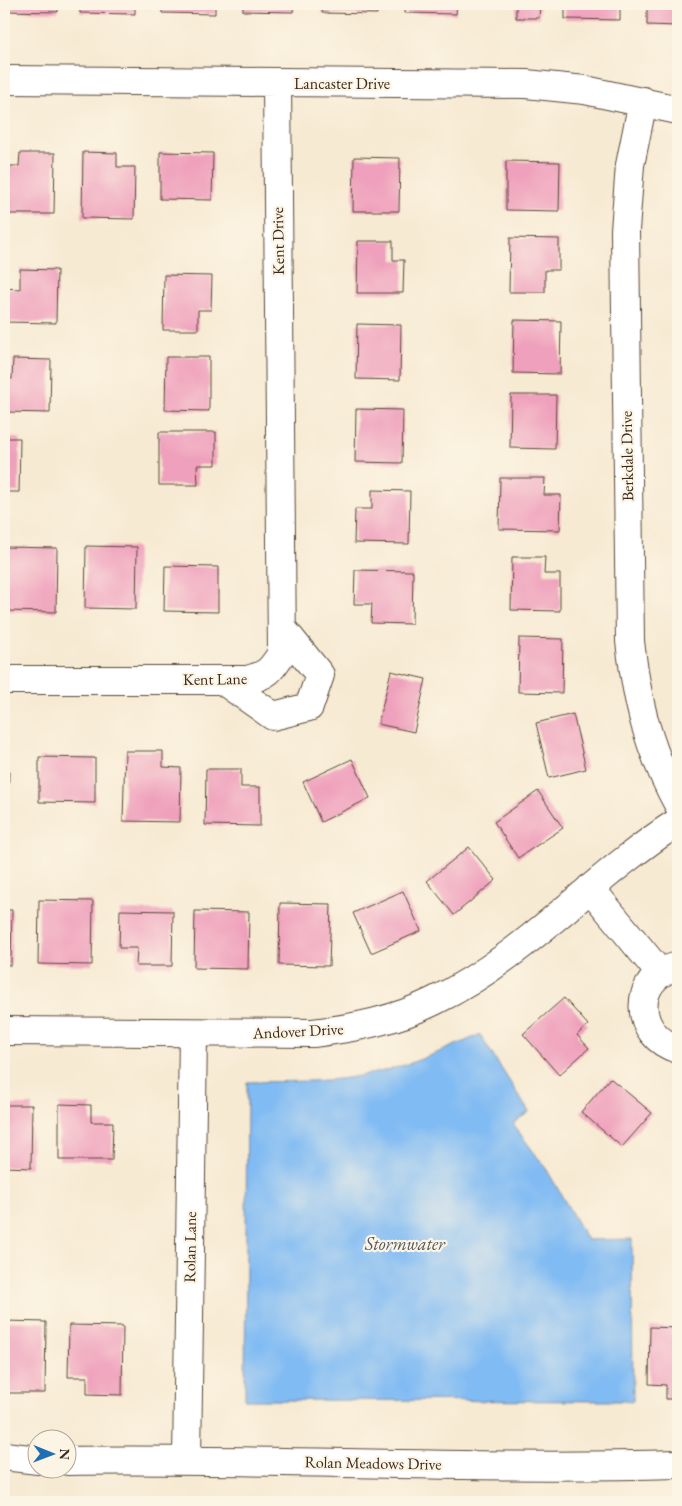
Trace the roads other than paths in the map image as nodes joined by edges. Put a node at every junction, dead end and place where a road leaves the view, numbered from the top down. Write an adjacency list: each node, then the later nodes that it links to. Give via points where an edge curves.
1 (4, 80): 2 (street, Lancaster Drive)
2 (277, 82): 3 (street, Lancaster Drive, via 526,84 585,90); 5 (street, Kent Drive)
3 (643, 101): 4 (street, Lancaster Drive); 9 (street, Berkdale Drive, via 630,165 625,230 630,641 636,694 647,735)
4 (678, 110)
5 (280, 400): 6 (street, Kent Lane)
6 (282, 628): 8 (street, Kent Lane, via 282,653 263,676); 8 (street, via 320,675 310,707 273,716)
7 (4, 680): 8 (street, Kent Lane)
8 (222, 680)
9 (678, 804)
10 (678, 822): 11 (street, Andover Drive, via 644,844)
11 (590, 888): 12 (street); 14 (street, Andover Drive, via 497,964 459,988 404,1014 352,1028 313,1033)
12 (669, 969): 15 (street, via 646,992 644,1016 656,1038)
13 (4, 1031): 14 (street, Andover Drive)
14 (193, 1034): 18 (street, Rolan Lane)
15 (678, 1049)
16 (4, 1456): 17 (street)
17 (28, 1459)
18 (187, 1460): 19 (street, Rolan Meadows Drive); 20 (street, Rolan Meadows Drive, via 594,1467)
19 (78, 1462)
20 (678, 1464)

